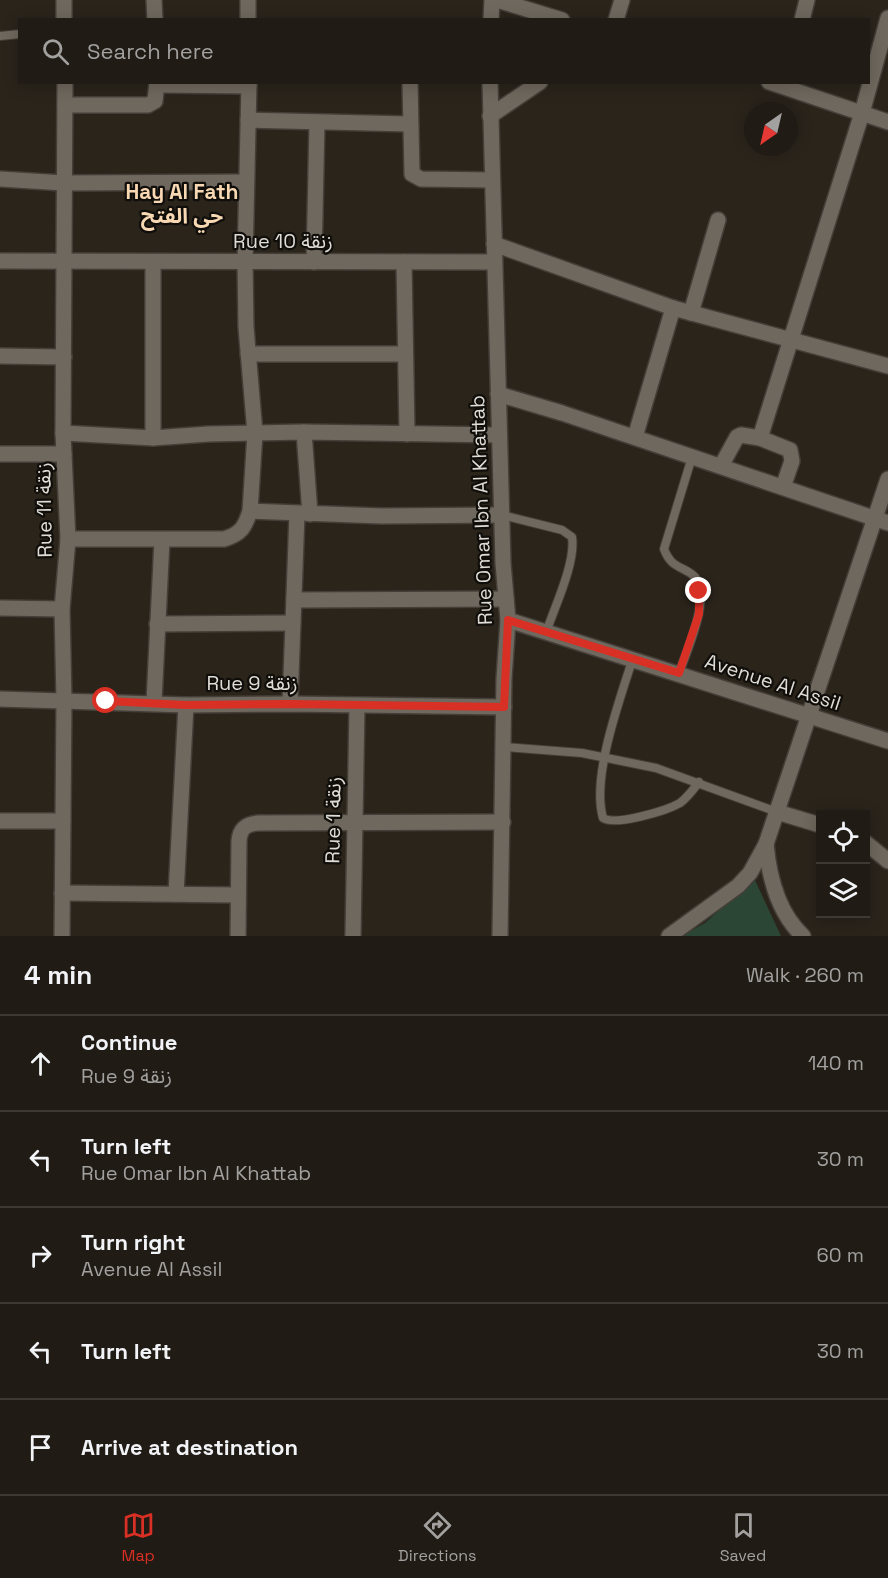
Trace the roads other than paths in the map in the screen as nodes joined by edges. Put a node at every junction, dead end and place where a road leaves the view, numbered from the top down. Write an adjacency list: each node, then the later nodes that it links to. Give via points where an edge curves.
1 (64, 0): 8 (street)
2 (154, 0): 9 (street)
3 (248, 0): 10 (street)
4 (492, 0): 11 (street)
5 (497, 0): 12 (street)
6 (622, 0): 13 (street)
7 (807, 0): 14 (street)
8 (64, 18)
9 (155, 18)
10 (248, 18)
11 (491, 18)
12 (556, 18)
13 (617, 18)
14 (802, 18)
15 (888, 18): 26 (street)
16 (18, 34): 17 (lane)
17 (0, 36)
18 (65, 84): 25 (street, Rue 11 زنقة)
19 (157, 84): 20 (street); 25 (street, via 155,101 148,105)
20 (249, 84): 28 (street)
21 (410, 84): 31 (street)
22 (490, 84): 27 (street, Rue Omar Ibn Al Khattab)
23 (537, 84): 27 (street)
24 (778, 84): 26 (street)
25 (65, 105): 35 (street, Rue 11 زنقة)
26 (862, 114): 30 (street); 47 (street)
27 (490, 116): 33 (street, Rue Omar Ibn Al Khattab)
28 (249, 120): 29 (street); 34 (street)
29 (316, 122): 31 (street); 42 (street)
30 (888, 122)
31 (409, 124): 33 (street, via 412,174 416,177)
32 (0, 179): 35 (street)
33 (492, 180): 37 (street, Rue Omar Ibn Al Khattab)
34 (246, 182): 35 (street); 41 (street)
35 (64, 183): 39 (street, Rue 11 زنقة)
36 (718, 220): 46 (street)
37 (494, 244): 44 (street, Rue Omar Ibn Al Khattab); 45 (street)
38 (0, 261): 39 (street, Rue 10 زنقة)
39 (65, 262): 40 (street, Rue 10 زنقة); 51 (street, Rue 11 زنقة)
40 (153, 262): 41 (street, Rue 10 زنقة); 59 (street)
41 (245, 262): 42 (street, Rue 10 زنقة); 48 (street)
42 (314, 262): 43 (street, Rue 10 زنقة)
43 (404, 262): 44 (street, Rue 10 زنقة); 49 (street)
44 (494, 262): 53 (street, Rue Omar Ibn Al Khattab)
45 (673, 308): 46 (street); 60 (street)
46 (691, 313): 47 (street)
47 (792, 340): 52 (street); 61 (street)
48 (248, 354): 49 (street); 55 (street)
49 (405, 354): 57 (street)
50 (0, 356): 51 (street)
51 (64, 357): 56 (street, Rue 11 زنقة)
52 (888, 366)
53 (498, 394): 58 (street, Rue Omar Ibn Al Khattab); 60 (street)
54 (304, 432): 55 (street); 57 (street); 69 (street)
55 (255, 433): 59 (street); 68 (street)
56 (63, 434): 59 (street); 63 (street, Rue 11 زنقة)
57 (407, 434): 58 (street)
58 (499, 435): 70 (street, Rue Omar Ibn Al Khattab)
59 (153, 438)
60 (635, 438): 64 (street)
61 (760, 438): 65 (street, via 737,437); 67 (street, via 790,450 792,461)
62 (0, 454): 63 (street)
63 (64, 454): 72 (street, Rue 11 زنقة)
64 (692, 456): 65 (street); 83 (lane, via 664,549 669,561 694,577 699,591 699,614)
65 (721, 466): 67 (street)
66 (888, 479): 71 (street)
67 (783, 487): 71 (street)
68 (250, 511): 69 (street); 73 (street, via 243,529 234,536)
69 (303, 514): 70 (street); 75 (street)
70 (502, 515): 74 (street, Rue Omar Ibn Al Khattab); 81 (lane, via 562,530 572,537 570,563)
71 (882, 520): 91 (street)
72 (68, 539): 73 (street); 77 (street, Rue 11 زنقة)
73 (162, 540): 80 (street)
74 (506, 599): 75 (street); 78 (street, Rue Omar Ibn Al Khattab)
75 (294, 600): 79 (street)
76 (0, 608): 77 (street)
77 (62, 609): 85 (street, Rue 11 زنقة)
78 (508, 620): 81 (street, Avenue Al Assil); 90 (street, Rue Omar Ibn Al Khattab)
79 (293, 623): 80 (street); 87 (street)
80 (157, 624): 86 (street)
81 (547, 630): 82 (street, Avenue Al Assil)
82 (633, 658): 83 (street, Avenue Al Assil); 94 (lane)
83 (679, 673): 91 (street, Avenue Al Assil)
84 (0, 699): 85 (street, Rue 9 زنقة)
85 (64, 700): 86 (street, Rue 9 زنقة); 98 (street, Rue 11 زنقة)
86 (154, 702): 88 (street, Rue 9 زنقة)
87 (290, 704): 88 (street, Rue 9 زنقة); 89 (street, Rue 9 زنقة)
88 (186, 705): 106 (street)
89 (357, 705): 90 (street, Rue 9 زنقة); 99 (street, Rue 1 زنقة)
90 (504, 707): 93 (street, Rue Omar Ibn Al Khattab)
91 (809, 716): 92 (street, Avenue Al Assil); 96 (street)
92 (888, 741)
93 (504, 747): 94 (lane); 100 (street, Rue Omar Ibn Al Khattab)
94 (604, 757): 95 (lane); 95 (lane, via 601,810 603,818 610,822 666,809 688,796)
95 (699, 782): 96 (lane)
96 (777, 812): 101 (street); 102 (street)
97 (0, 821): 98 (street)
98 (63, 821): 105 (street, Rue 11 زنقة)
99 (354, 821): 100 (street); 107 (street, via 258,823 243,827); 110 (street, Rue 1 زنقة)
100 (503, 822): 111 (street, Rue Omar Ibn Al Khattab)
101 (816, 824)
102 (766, 844): 112 (street, via 738,886); 113 (street, via 776,892)
103 (870, 846): 104 (street)
104 (888, 861)
105 (63, 892): 106 (street); 108 (street, Rue 11 زنقة)
106 (176, 894): 107 (street)
107 (238, 895): 109 (street)
108 (62, 936)
109 (237, 936)
110 (353, 936)
111 (500, 936)
112 (669, 936)
113 (803, 936)

